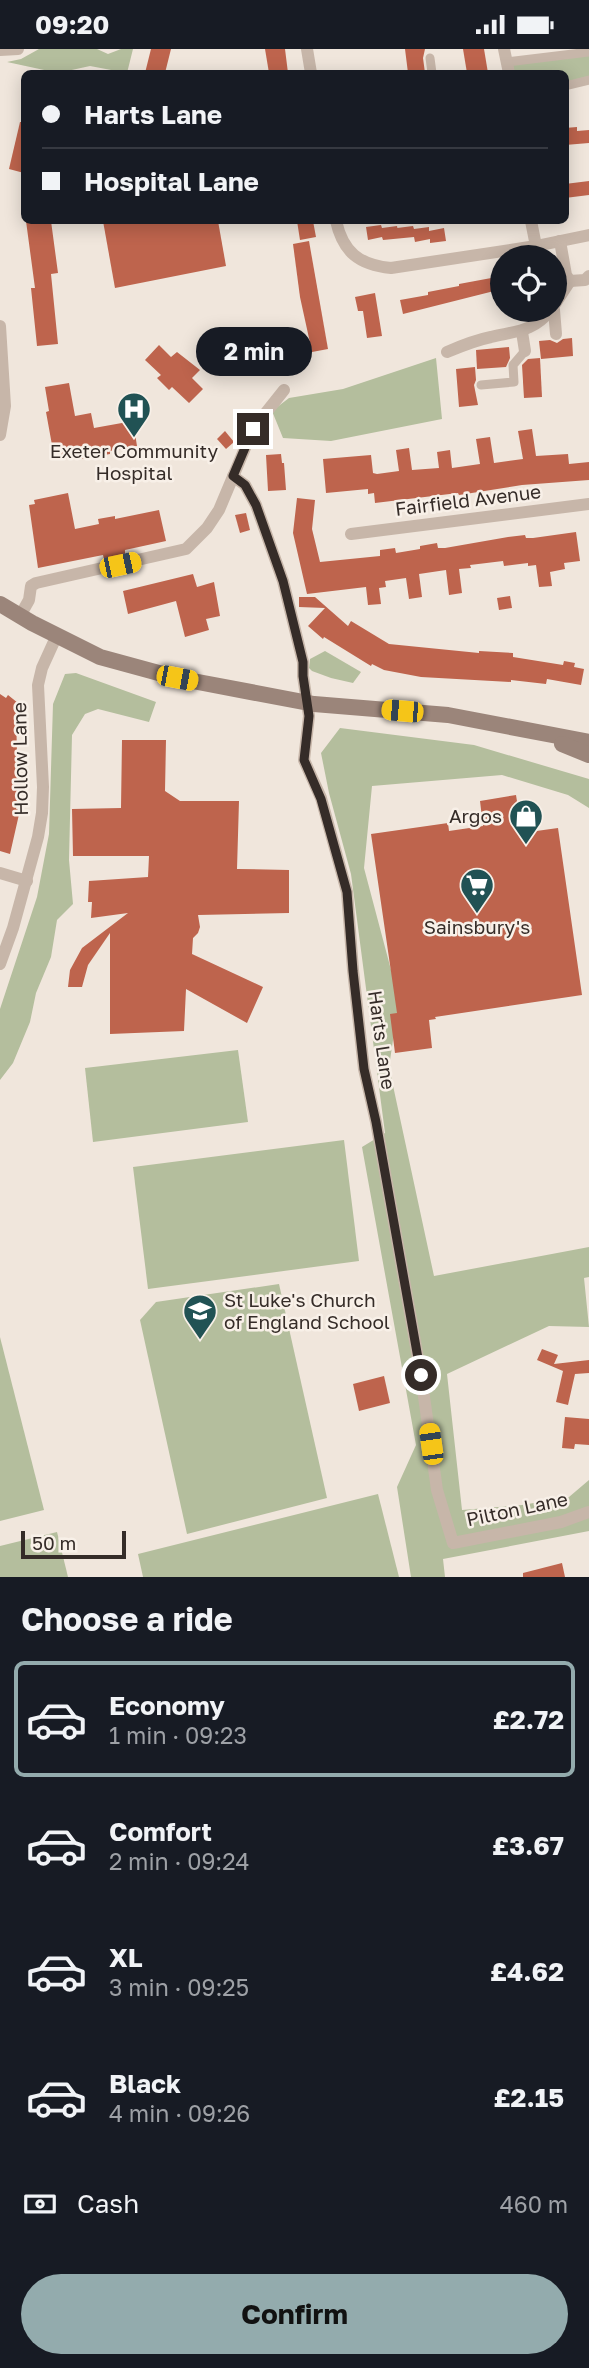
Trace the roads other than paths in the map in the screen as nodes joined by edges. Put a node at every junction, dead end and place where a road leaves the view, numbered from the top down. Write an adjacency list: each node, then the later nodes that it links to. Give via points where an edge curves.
1 (18, 49): 3 (street)
2 (307, 49): 7 (street)
3 (0, 50)
4 (589, 52): 6 (street)
5 (430, 58): 8 (street)
6 (507, 61)
7 (310, 70)
8 (432, 70)
9 (589, 81): 10 (street)
10 (569, 85)
11 (337, 224): 17 (street, via 344,244 359,260 376,267)
12 (532, 224): 15 (street)
13 (589, 235): 14 (street)
14 (560, 241): 16 (street); 19 (street)
15 (536, 245)
16 (541, 245)
17 (490, 253)
18 (589, 276): 19 (street)
19 (570, 281): 20 (street)
20 (567, 286)
21 (540, 322): 24 (street)
22 (554, 322): 25 (street)
23 (0, 326): 30 (street, via 5,406)
24 (522, 332): 26 (street); 27 (street)
25 (556, 334)
26 (525, 351): 28 (street, via 513,365 514,382)
27 (447, 352)
28 (481, 385)
29 (284, 390): 31 (street, via 253,429)
30 (0, 435)
31 (233, 476): 35 (street, via 207,528 186,549 36,583); 37 (street, Harts Lane, via 245,485 256,505 283,581 303,662)
32 (589, 504): 33 (street, Fairfield Avenue)
33 (351, 534)
34 (0, 604): 35 (main road)
35 (20, 616): 36 (main road)
36 (57, 635): 37 (main road, via 100,657 177,678); 42 (street, Hollow Lane, via 38,685 42,813)
37 (307, 703): 38 (main road, via 448,715); 45 (street, Harts Lane, via 304,760 321,799 347,892 364,1069 421,1375 437,1490)
38 (534, 732): 39 (main road); 40 (main road)
39 (589, 742)
40 (589, 755)
41 (0, 873): 42 (street)
42 (27, 881): 43 (street, Hollow Lane)
43 (0, 964)
44 (589, 1512): 45 (street, Pilton Lane, via 561,1522)
45 (453, 1543)

